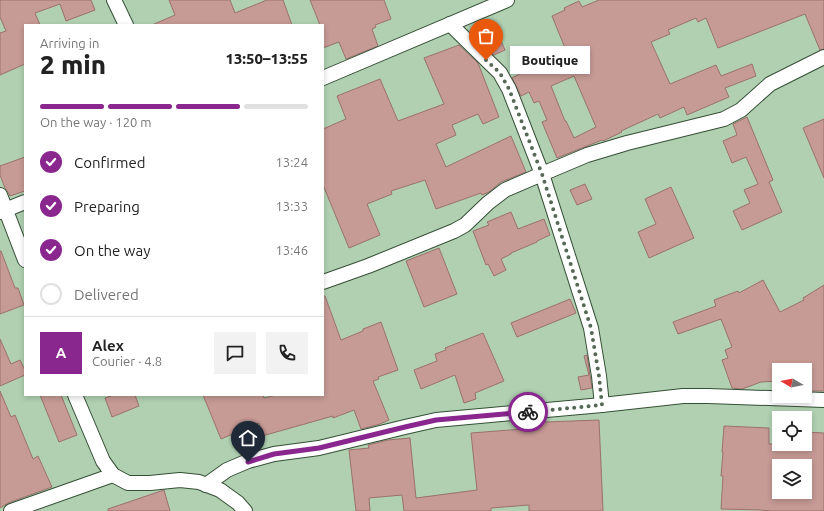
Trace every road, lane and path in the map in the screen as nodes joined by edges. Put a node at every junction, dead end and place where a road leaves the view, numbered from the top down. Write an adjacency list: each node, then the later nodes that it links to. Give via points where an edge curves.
1 (114, 0): 3 (street)
2 (508, 0): 4 (street)
3 (126, 24)
4 (450, 24): 6 (street); 7 (street, via 500,73 509,89)
5 (824, 57): 7 (street, via 770,84 741,110 724,119 633,141 587,155)
6 (324, 78)
7 (542, 174): 12 (street, via 505,190 465,225 454,231); 15 (street, via 591,328)
8 (0, 194): 10 (street)
9 (24, 202): 10 (street)
10 (3, 211): 11 (street)
11 (24, 258)
12 (324, 282)
13 (75, 396): 16 (street, via 102,460)
14 (824, 400): 15 (street, via 683,396)
15 (602, 405): 17 (street, via 436,420 319,448 274,454 252,460 227,470)
16 (113, 475): 17 (street, via 128,482 180,480); 18 (street)
17 (206, 485): 19 (street, via 220,490)
18 (11, 511)
19 (245, 511)

